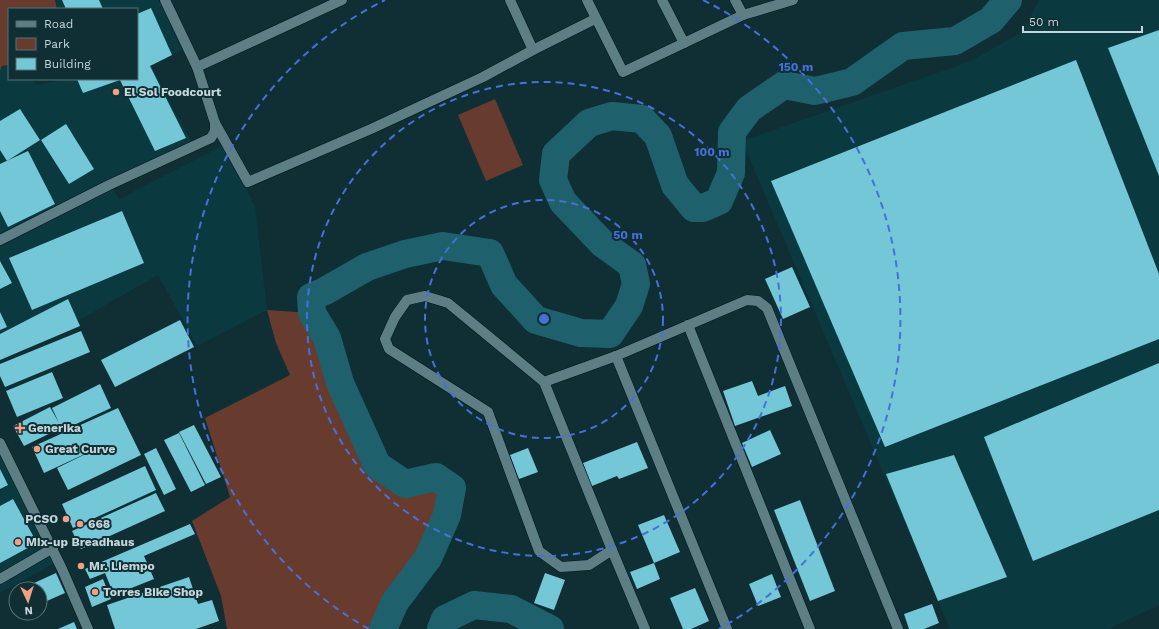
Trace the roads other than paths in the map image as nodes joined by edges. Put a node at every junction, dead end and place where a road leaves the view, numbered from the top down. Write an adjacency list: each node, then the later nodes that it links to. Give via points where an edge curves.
1 (165, 0): 12 (street)
2 (342, 0): 12 (street)
3 (510, 0): 11 (street)
4 (587, 0): 9 (street)
5 (662, 0): 10 (street)
6 (735, 0): 8 (street)
7 (793, 0): 8 (street)
8 (743, 15): 10 (street)
9 (595, 18): 10 (street, via 624,72); 11 (street)
10 (684, 43)
11 (533, 50): 13 (street, via 371,129 248,182)
12 (197, 67): 13 (street)
13 (215, 123): 14 (street, via 215,131 211,138 109,185)
14 (0, 240)
15 (688, 325): 16 (street); 25 (street); 26 (street, via 747,300 758,302 767,308)
16 (616, 356): 17 (street); 24 (street)
17 (544, 382): 20 (street); 20 (street, via 448,303 425,296 407,300 395,317 385,339 389,349 488,412 539,552 561,567 589,565)
18 (0, 443): 19 (street)
19 (53, 548): 21 (street); 22 (street)
20 (612, 550): 23 (street)
21 (0, 579)
22 (88, 629)
23 (645, 629)
24 (727, 629)
25 (810, 629)
26 (898, 629)

